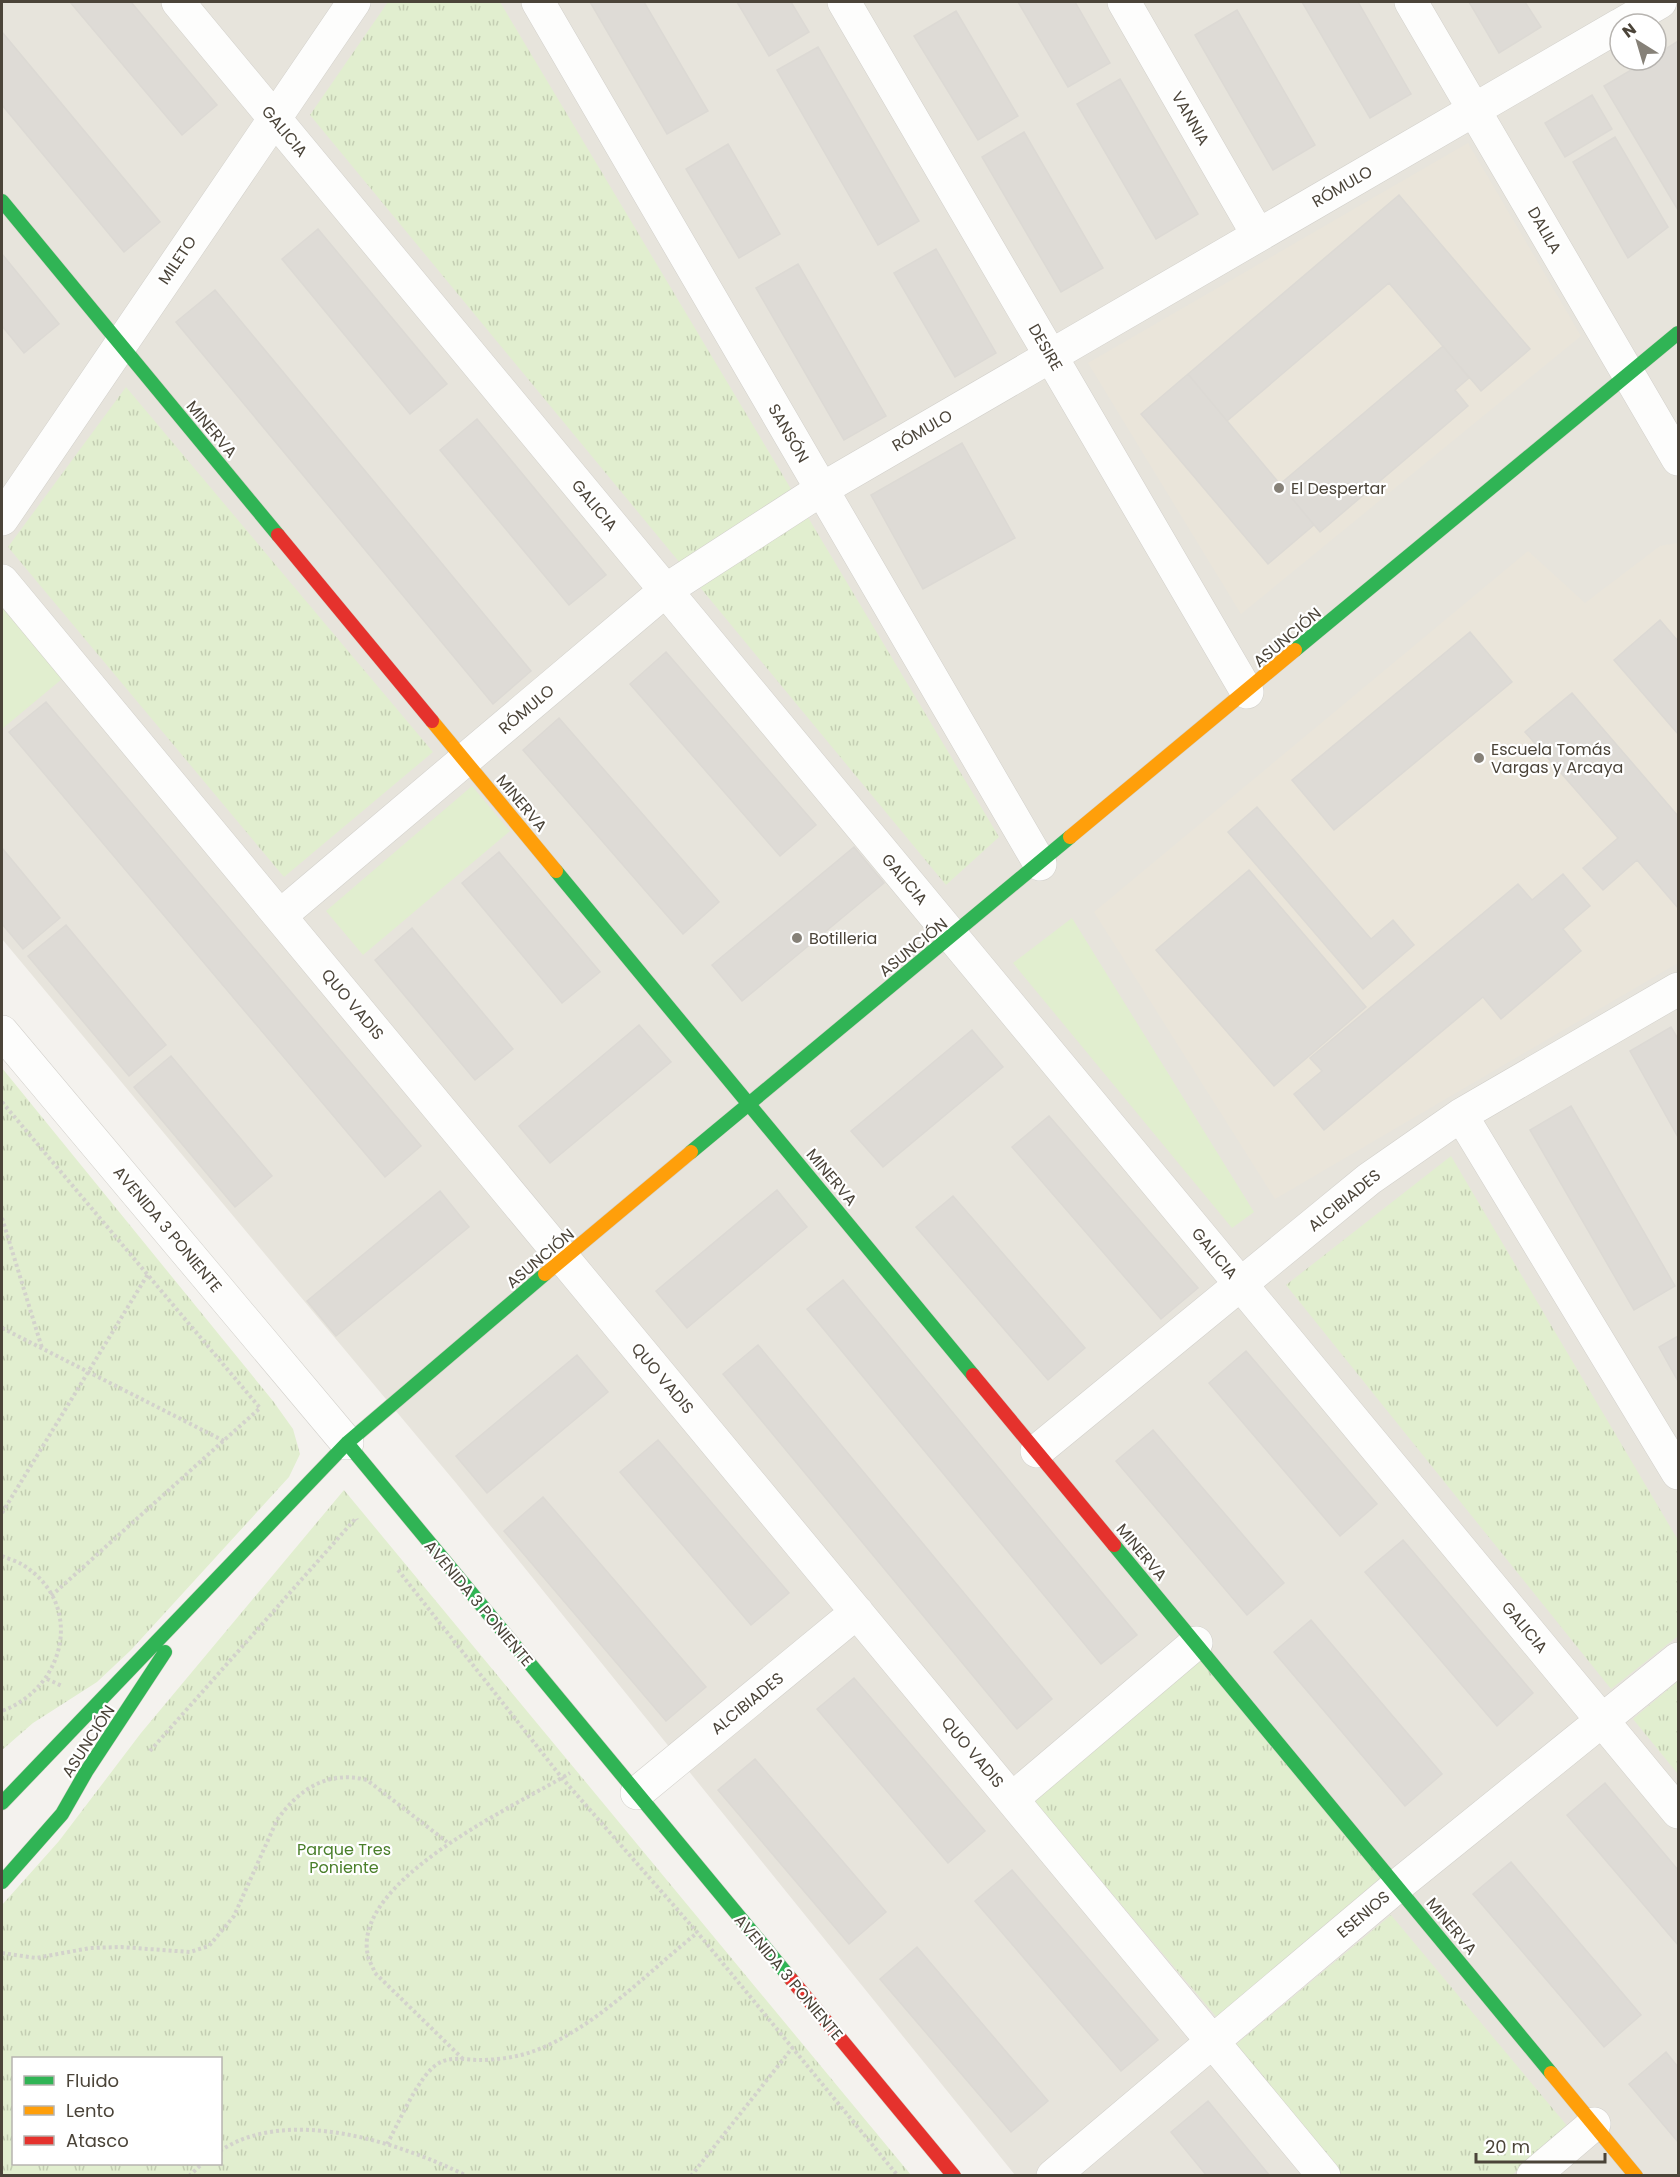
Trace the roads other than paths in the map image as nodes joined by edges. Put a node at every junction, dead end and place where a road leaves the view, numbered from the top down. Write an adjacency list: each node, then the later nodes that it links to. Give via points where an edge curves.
1 (178, 2): 11 (street, GALICIA)
2 (354, 2): 11 (street, MILETO)
3 (538, 2): 19 (street, SANSÓN)
4 (844, 2): 16 (street, DESIRE)
5 (1124, 2): 13 (street, VANNIA)
6 (1411, 2): 10 (street, DALILA)
7 (1660, 2): 8 (street, RÓMULO)
8 (1642, 12)
9 (1608, 32): 10 (street, RÓMULO)
10 (1474, 110): 13 (street, RÓMULO); 17 (street, DALILA)
11 (274, 118): 15 (street, MILETO); 22 (street, GALICIA)
12 (2, 201): 15 (street, MINERVA)
13 (1258, 235): 16 (street, RÓMULO)
14 (1678, 333): 17 (street, ASUNCIÓN)
15 (120, 343): 20 (street, MILETO); 24 (street, MINERVA)
16 (1051, 356): 19 (street, RÓMULO); 23 (street, DESIRE)
17 (1629, 374): 18 (street, DALILA); 23 (street, ASUNCIÓN)
18 (1678, 459)
19 (822, 489): 22 (street, RÓMULO); 25 (street, SANSÓN)
20 (2, 519)
21 (2, 581): 26 (street, QUO VADIS)
22 (666, 590): 24 (street, RÓMULO); 27 (street, GALICIA)
23 (1247, 692): 25 (street, ASUNCIÓN)
24 (466, 760): 26 (street, RÓMULO); 30 (street, MINERVA)
25 (1041, 864): 27 (street, ASUNCIÓN)
26 (280, 916): 32 (street, QUO VADIS)
27 (953, 936): 30 (street, ASUNCIÓN); 33 (street, GALICIA)
28 (1678, 989): 31 (street, ALCIBIADES)
29 (2, 1032): 34 (street, AVENIDA 3 PONIENTE)
30 (749, 1103): 32 (street, ASUNCIÓN); 35 (street, MINERVA)
31 (1461, 1115): 33 (street, ALCIBIADES, via 1369,1179); 36 (street)
32 (564, 1260): 34 (street, ASUNCIÓN); 38 (street, QUO VADIS)
33 (1241, 1285): 35 (street, ALCIBIADES); 41 (street, GALICIA)
34 (347, 1443): 37 (street, ASUNCIÓN); 42 (street, AVENIDA 3 PONIENTE)
35 (1037, 1451): 39 (street, MINERVA)
36 (1678, 1473)
37 (190, 1610): 44 (street, ASUNCIÓN); 46 (street, ASUNCIÓN, via 62,1814)
38 (857, 1612): 42 (street, ALCIBIADES); 43 (street, QUO VADIS)
39 (1196, 1643): 43 (street); 47 (street, MINERVA)
40 (1678, 1659): 41 (street, ESENIOS)
41 (1602, 1719): 45 (street, GALICIA); 47 (street, ESENIOS)
42 (637, 1793): 50 (street, AVENIDA 3 PONIENTE)
43 (1011, 1799): 48 (street, QUO VADIS)
44 (2, 1803)
45 (1678, 1812)
46 (2, 1882)
47 (1397, 1886): 48 (street, ESENIOS); 49 (street, MINERVA)
48 (1212, 2041): 51 (street, ESENIOS); 52 (street, QUO VADIS)
49 (1594, 2124): 53 (street); 54 (street, MINERVA)
50 (954, 2175)
51 (1053, 2175)
52 (1323, 2175)
53 (1533, 2175)
54 (1636, 2175)

